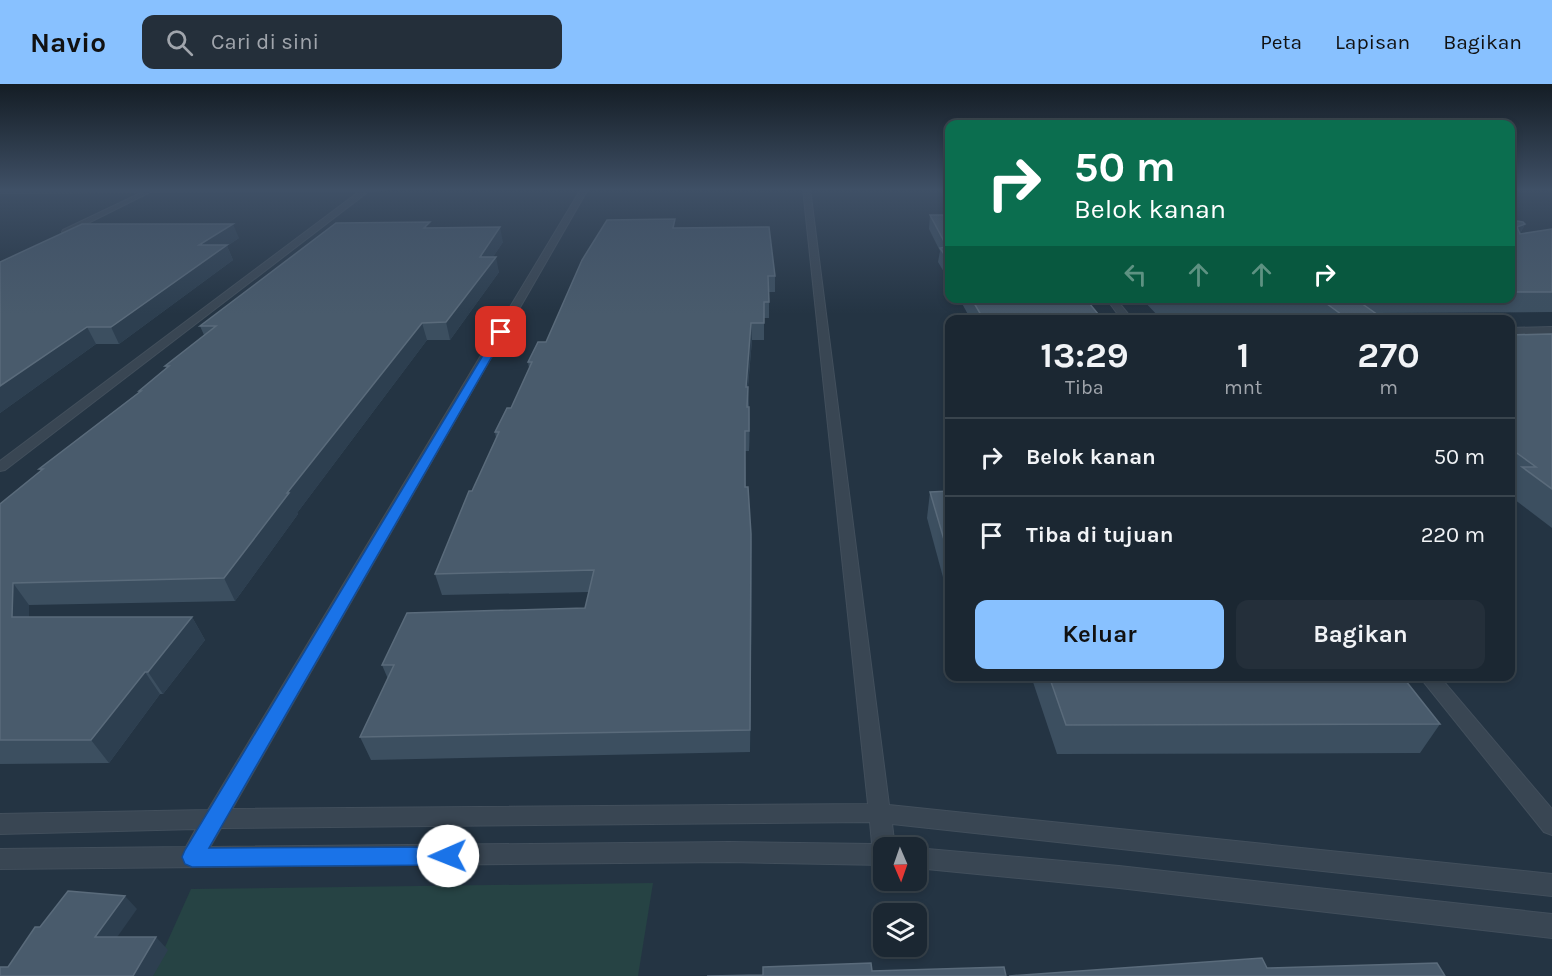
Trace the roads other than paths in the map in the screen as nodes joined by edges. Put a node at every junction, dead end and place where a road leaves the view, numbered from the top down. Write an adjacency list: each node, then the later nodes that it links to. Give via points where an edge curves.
1 (68, 231): 5 (lane)
2 (312, 231): 10 (lane)
3 (560, 231): 13 (lane)
4 (811, 231): 12 (lane)
5 (61, 234)
6 (1114, 303): 7 (lane)
7 (1124, 315)
8 (1552, 330): 9 (lane)
9 (1515, 331)
10 (0, 467)
11 (1432, 681): 15 (lane)
12 (877, 813): 13 (lane); 16 (lane); 21 (lane)
13 (214, 819): 14 (lane); 18 (lane)
14 (0, 824)
15 (1552, 825)
16 (882, 837)
17 (873, 855): 18 (lane, via 729,852)
18 (192, 857): 19 (lane)
19 (0, 859)
20 (927, 859): 22 (lane)
21 (1552, 885)
22 (1552, 926)

